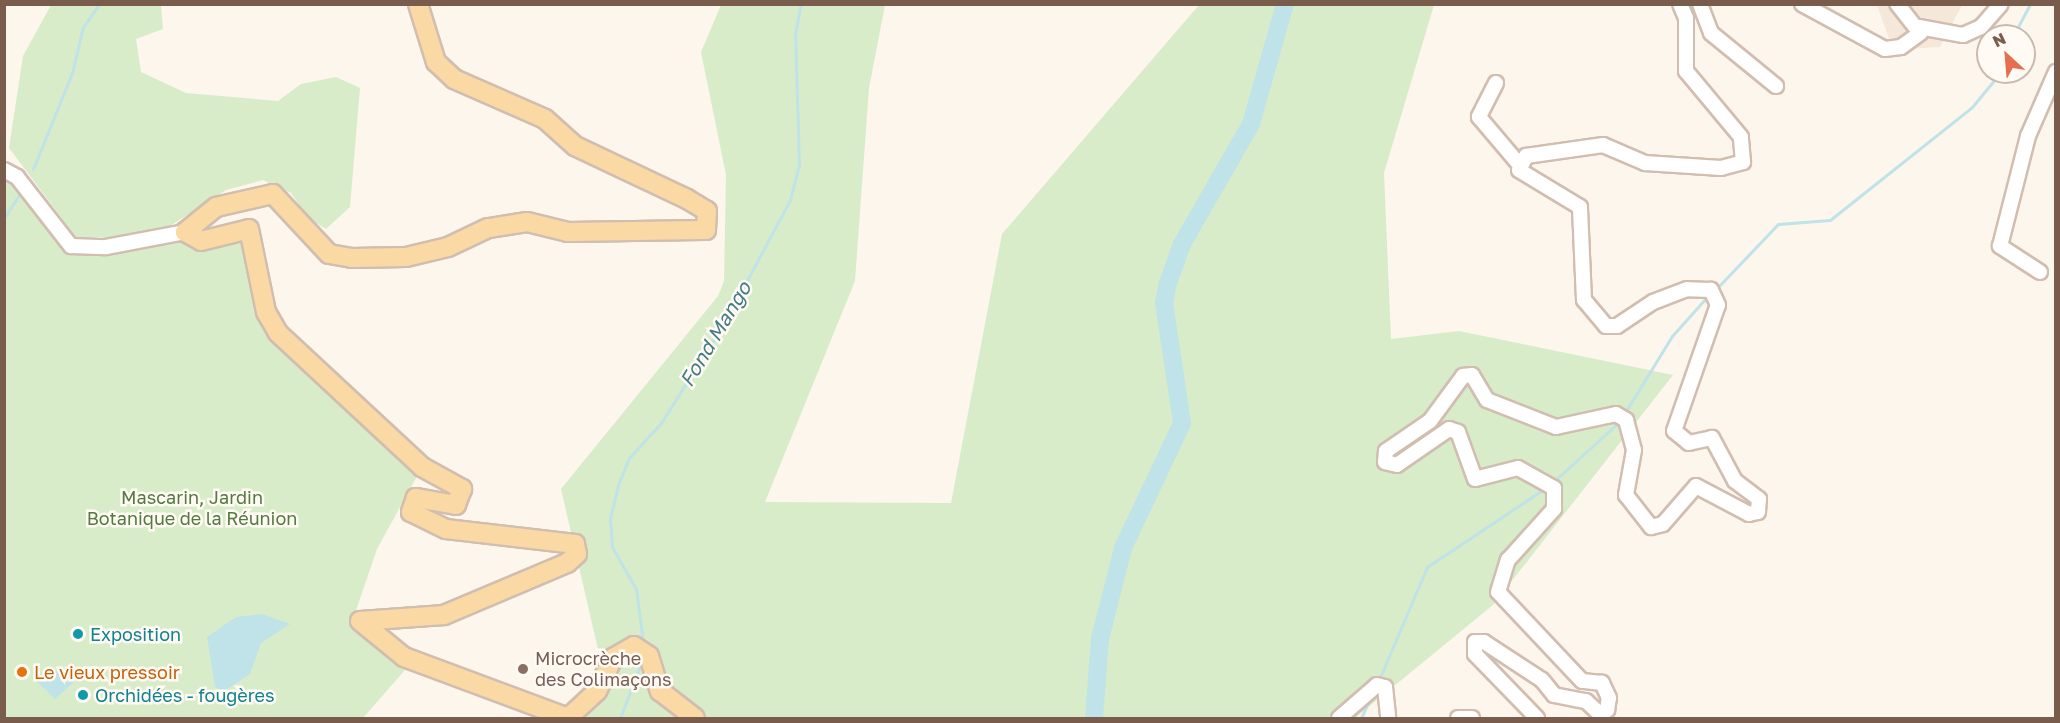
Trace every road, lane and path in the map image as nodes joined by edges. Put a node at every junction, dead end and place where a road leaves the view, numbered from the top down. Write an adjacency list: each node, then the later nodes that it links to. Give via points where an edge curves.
1 (418, 4): 13 (main road, via 436,62 454,79 545,119 575,146 687,199 707,211 706,230 568,232 527,222 488,228 448,247 406,257 352,258 328,254 273,194 216,207)
2 (1680, 4): 11 (street, via 1686,18 1686,71 1741,137 1743,162 1721,168 1645,163 1603,145 1526,156)
3 (1700, 4): 10 (street, via 1711,33)
4 (1802, 4): 7 (street, via 1885,49 1901,47 1920,33)
5 (1897, 4): 7 (street)
6 (2001, 4): 7 (street, via 1980,27 1963,35)
7 (1919, 27)
8 (2055, 72): 14 (street, via 2028,136 2000,246)
9 (1496, 83): 11 (street, via 1479,117)
10 (1776, 86)
11 (1518, 163): 21 (street, via 1525,175 1580,207 1584,300 1606,326 1617,326 1653,302 1687,289 1712,290 1718,305 1674,431 1689,443 1712,438 1735,481 1754,493 1761,506 1749,514 1696,486 1668,520 1651,527 1626,495 1634,450 1626,420 1616,414 1556,427 1496,405 1472,375 1463,376 1430,421 1386,452 1385,462 1397,465 1449,429 1458,432 1475,478 1518,468 1554,488 1554,509 1508,560 1498,592 1582,681 1602,683 1609,698 1607,710 1599,713 1586,701 1554,695 1542,681 1484,642 1475,642 1475,654)
12 (4, 170): 13 (street, via 17,177 71,246 106,247)
13 (185, 232): 15 (main road, via 201,241 249,229 266,312 278,333 422,467 462,489 456,505 416,498 411,512 446,529 575,544 577,554 567,563 444,615 360,621 404,657)
14 (2040, 272)
15 (568, 718): 16 (main road, via 597,691 613,658 634,646 645,648 660,691)
16 (695, 718)
17 (1339, 718): 18 (street, via 1377,685 1385,687)
18 (1388, 718)
19 (1458, 718): 20 (street)
20 (1472, 718)
21 (1537, 718)

